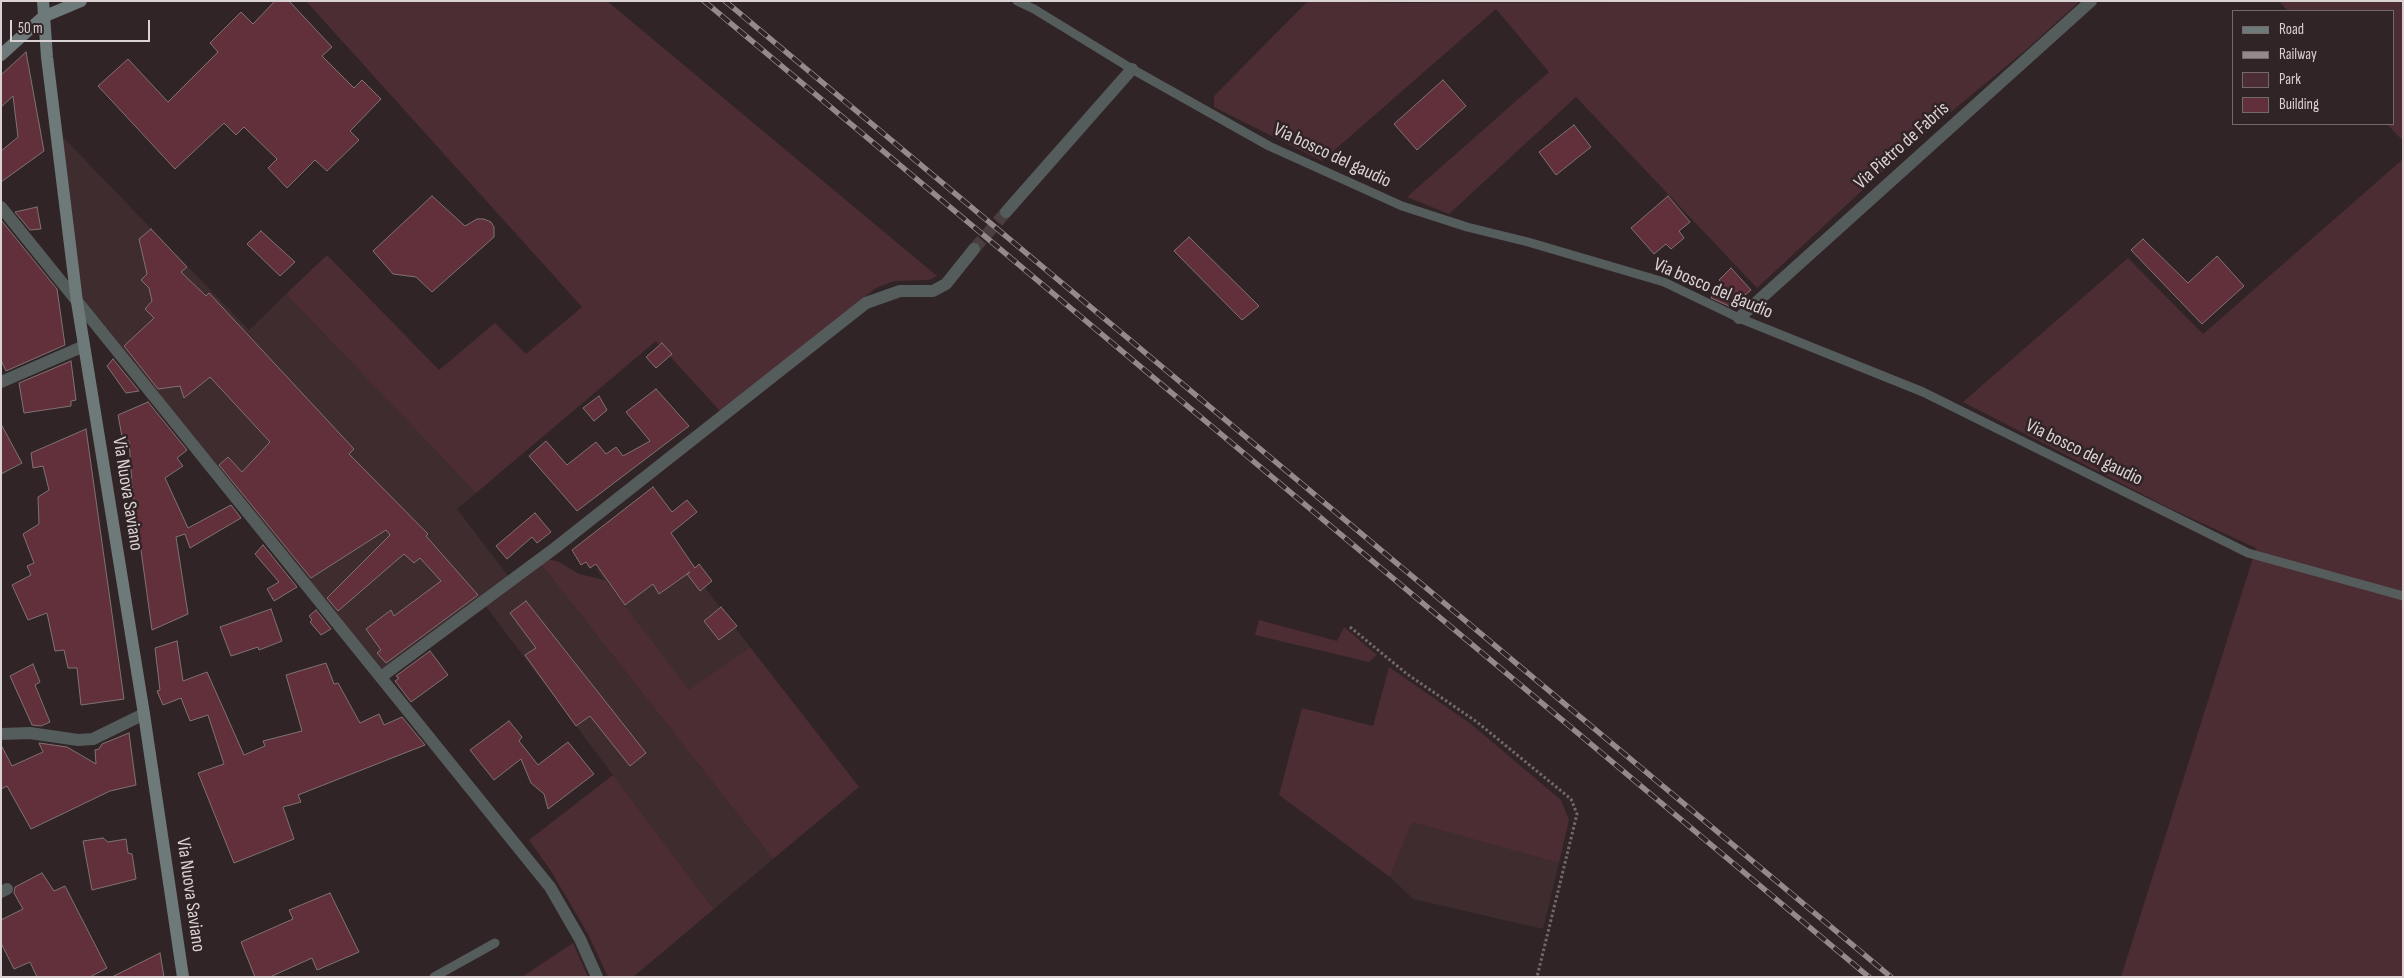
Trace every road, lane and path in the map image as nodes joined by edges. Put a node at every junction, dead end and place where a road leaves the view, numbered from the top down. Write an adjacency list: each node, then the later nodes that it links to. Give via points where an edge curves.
1 (43, 1): 5 (main road, Via Nuova Saviano)
2 (81, 1): 5 (main road)
3 (1017, 1): 7 (lane, Via bosco del gaudio)
4 (2091, 1): 12 (street, Via Pietro de Fabris)
5 (43, 17): 6 (main road); 11 (main road, Via Nuova Saviano)
6 (1, 55)
7 (1132, 69): 9 (street); 12 (lane, Via bosco del gaudio, via 1269,146 1402,206 1664,282)
8 (1, 206): 11 (street)
9 (1006, 212)
10 (974, 249): 17 (street, via 946,284 933,291 900,291 866,303 555,548)
11 (77, 302): 13 (main road, Via Nuova Saviano); 17 (street)
12 (1739, 318): 15 (lane, Via bosco del gaudio, via 1923,392 2248,553)
13 (84, 346): 14 (street); 18 (main road, Via Nuova Saviano)
14 (1, 382)
15 (2403, 596)
16 (1350, 627): 24 (path, via 1407,674 1477,722 1571,798 1577,814)
17 (381, 677): 23 (street, via 550,887 580,939)
18 (144, 714): 19 (street, via 93,739 30,733); 21 (main road, Via Nuova Saviano)
19 (1, 734)
20 (495, 943): 22 (lane)
21 (183, 977)
22 (434, 977)
23 (597, 977)
24 (1537, 977)

